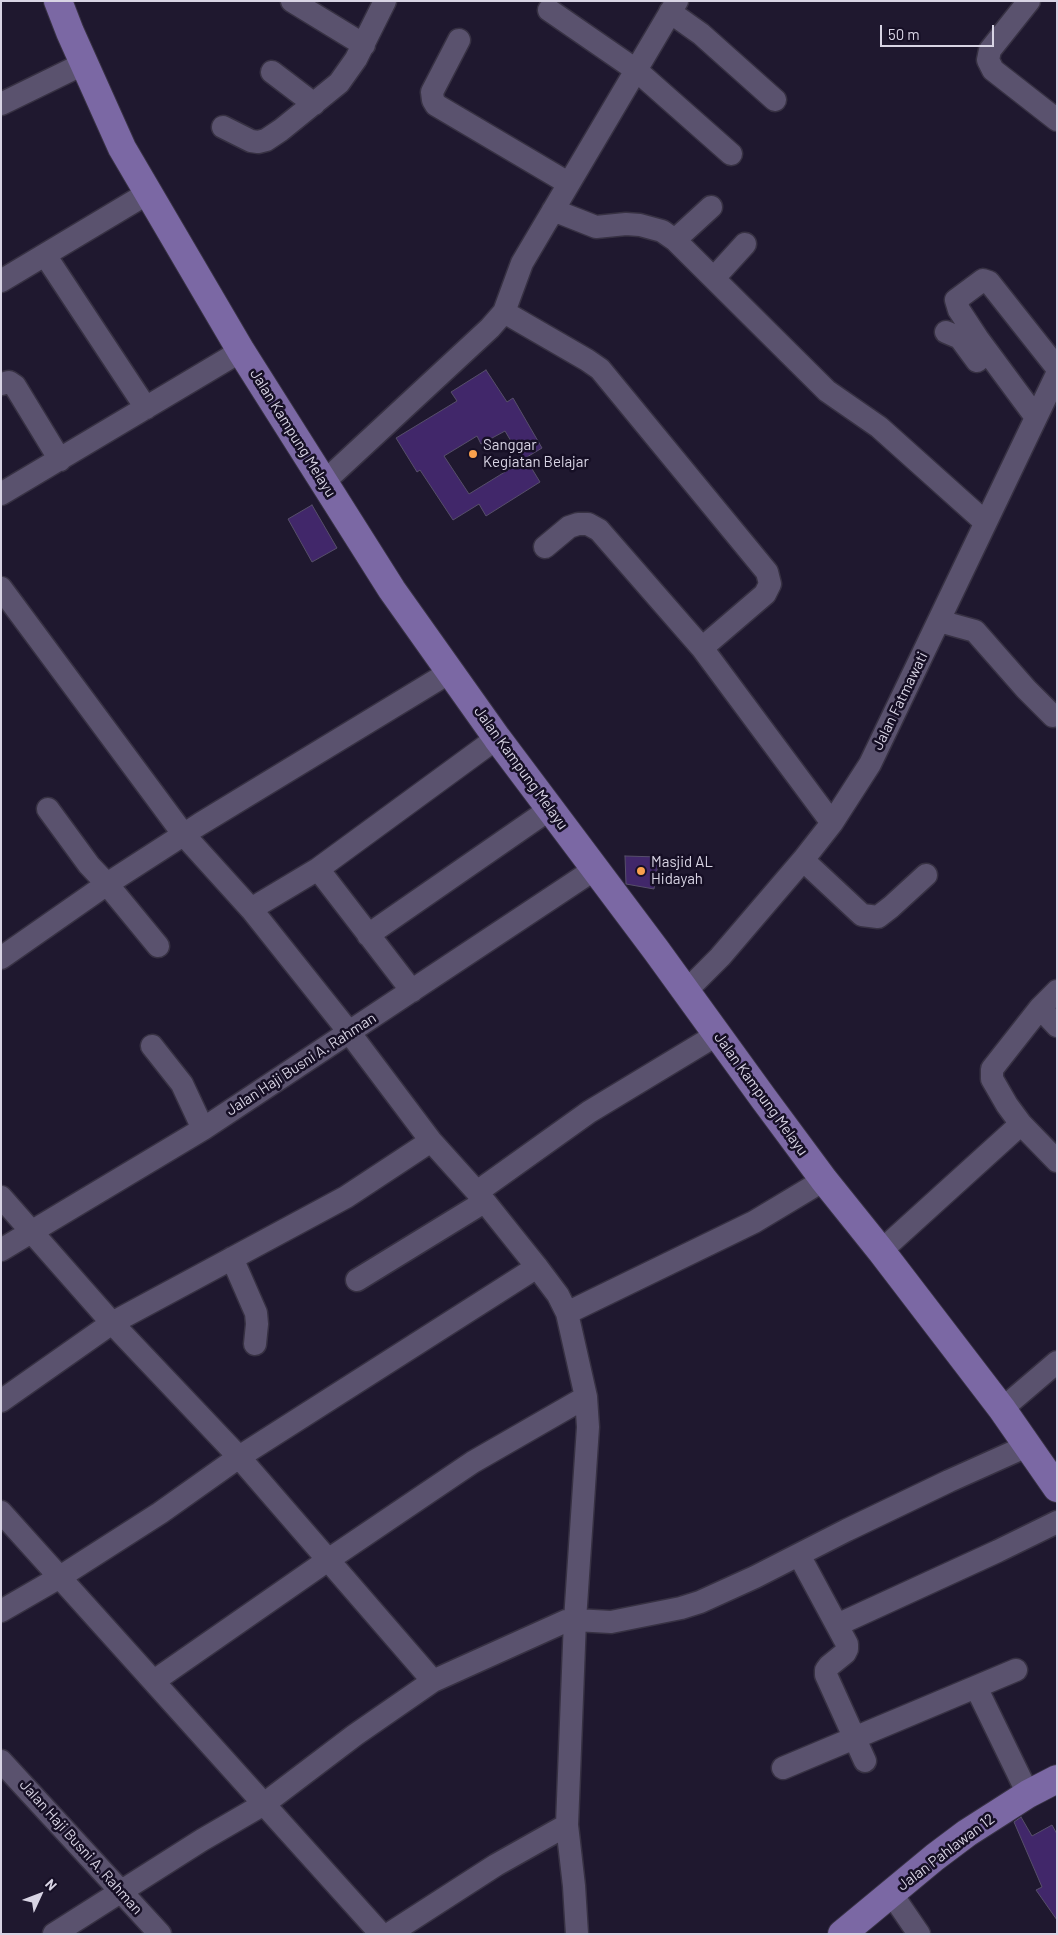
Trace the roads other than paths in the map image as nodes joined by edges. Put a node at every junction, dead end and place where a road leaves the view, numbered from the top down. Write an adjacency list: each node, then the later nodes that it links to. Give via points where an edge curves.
1 (58, 1): 9 (main road, Jalan Kampung Melayu)
2 (292, 1): 8 (street)
3 (385, 1): 8 (street)
4 (1029, 1): 15 (street, via 990,50 988,60 993,70)
5 (674, 6): 10 (street); 12 (street)
6 (549, 10): 10 (street)
7 (459, 40): 18 (street, via 432,92 432,100)
8 (364, 46): 14 (street, via 339,83)
9 (85, 63): 13 (street); 19 (main road, Jalan Kampung Melayu, via 122,148)
10 (636, 70): 17 (street); 18 (street)
11 (272, 72): 14 (street)
12 (775, 100)
13 (1, 104)
14 (314, 104): 16 (street, via 266,140 251,141)
15 (1057, 120)
16 (223, 127)
17 (731, 154)
18 (568, 183): 21 (street)
19 (148, 193): 24 (street); 29 (main road, Jalan Kampung Melayu)
20 (711, 207): 22 (street)
21 (553, 210): 22 (street, via 596,227 640,225 662,231); 27 (street, via 522,263)
22 (675, 240): 25 (street)
23 (745, 244): 25 (street)
24 (45, 255): 26 (street); 33 (street)
25 (714, 278): 38 (street, via 827,390 879,427)
26 (1, 281)
27 (504, 312): 36 (street); 42 (street, via 600,369 767,572 770,584 765,594)
28 (946, 332): 34 (street, via 966,344)
29 (241, 351): 33 (street); 36 (main road, Jalan Kampung Melayu)
30 (1057, 368): 34 (street, via 989,282 983,280 956,300 959,310)
31 (1057, 374): 34 (street, Jalan Fatmawati)
32 (1, 384): 35 (street, via 8,382 14,386)
33 (146, 408): 35 (street)
34 (1032, 424): 38 (street, Jalan Fatmawati)
35 (60, 460): 37 (street)
36 (324, 482): 43 (main road, Jalan Kampung Melayu, via 392,590)
37 (1, 494)
38 (984, 522): 41 (street, Jalan Fatmawati)
39 (545, 547): 42 (street, via 569,527 578,524 588,524 599,530)
40 (1, 588): 49 (street)
41 (939, 621): 44 (street, via 975,631); 48 (street, Jalan Fatmawati, via 870,764)
42 (702, 648): 48 (street)
43 (450, 672): 45 (main road, Jalan Kampung Melayu); 49 (street)
44 (1053, 716)
45 (497, 738): 46 (main road, Jalan Kampung Melayu); 51 (street)
46 (550, 808): 52 (main road, Jalan Kampung Melayu); 56 (street)
47 (48, 809): 54 (street)
48 (832, 823): 50 (street, Jalan Fatmawati)
49 (184, 835): 54 (street); 55 (street)
50 (803, 860): 53 (street, via 862,915 878,917); 60 (street, Jalan Fatmawati, via 720,957)
51 (318, 869): 55 (street); 56 (street)
52 (595, 869): 59 (street, Jalan Haji Busni A. Rahman); 60 (main road, Jalan Kampung Melayu)
53 (926, 874)
54 (107, 884): 57 (street); 58 (street)
55 (251, 909): 64 (street)
56 (368, 934): 59 (street)
57 (158, 946)
58 (1, 958)
59 (412, 991): 64 (street, Jalan Haji Busni A. Rahman)
60 (686, 991): 65 (main road, Jalan Kampung Melayu)
61 (1057, 991): 62 (street)
62 (1040, 1008): 63 (street); 67 (street, via 992,1069 992,1079)
63 (1057, 1026)
64 (349, 1032): 68 (street, Jalan Haji Busni A. Rahman); 69 (street)
65 (718, 1034): 71 (main road, Jalan Kampung Melayu); 73 (street, via 588,1112)
66 (152, 1046): 68 (street, via 182,1084)
67 (1021, 1124): 70 (street); 76 (street)
68 (203, 1129): 74 (street, Jalan Haji Busni A. Rahman)
69 (431, 1142): 73 (street); 77 (street, via 346,1197)
70 (1057, 1162)
71 (824, 1180): 76 (main road, Jalan Kampung Melayu); 80 (street, via 754,1222)
72 (1, 1197): 74 (street)
73 (480, 1197): 78 (street); 79 (street)
74 (32, 1231): 75 (street, Jalan Haji Busni A. Rahman); 81 (street)
75 (1, 1250)
76 (881, 1251): 86 (main road, Jalan Kampung Melayu)
77 (232, 1258): 81 (street); 82 (street, via 256,1312)
78 (537, 1267): 80 (street); 88 (street)
79 (357, 1280)
80 (567, 1313): 84 (street)
81 (112, 1323): 85 (street); 88 (street)
82 (255, 1344)
83 (1057, 1362): 86 (street)
84 (586, 1397): 93 (street, via 488,1452); 96 (street, via 588,1442)
85 (1, 1402)
86 (1002, 1409): 87 (main road, Jalan Kampung Melayu)
87 (1027, 1446): 89 (main road, Jalan Kampung Melayu); 92 (street, via 949,1480)
88 (239, 1457): 93 (street); 94 (street, via 160,1514)
89 (1057, 1488)
90 (1, 1512): 94 (street)
91 (1057, 1522): 97 (street)
92 (799, 1554): 96 (street, via 756,1577 681,1608 611,1622); 97 (street)
93 (328, 1560): 99 (street); 100 (street)
94 (60, 1577): 95 (street); 99 (street)
95 (1, 1611)
96 (575, 1620): 100 (street, via 555,1625); 109 (street)
97 (837, 1625): 102 (street, via 847,1649 826,1670 826,1675)
98 (1016, 1670): 101 (street)
99 (154, 1681): 108 (street)
100 (433, 1681): 108 (street)
101 (976, 1687): 102 (street); 107 (street)
102 (855, 1738): 103 (street); 104 (street)
103 (865, 1761)
104 (783, 1768)
105 (6, 1774): 110 (street, Jalan Haji Busni A. Rahman)
106 (1056, 1783): 107 (main road, Jalan Pahlawan 12)
107 (1028, 1794): 111 (main road, Jalan Pahlawan 12, via 967,1833)
108 (264, 1804): 110 (street); 115 (street)
109 (567, 1824): 116 (street); 117 (street)
110 (121, 1891): 113 (street); 114 (street, Jalan Haji Busni A. Rahman)
111 (891, 1893): 112 (main road, Jalan Pahlawan 12); 118 (street)
112 (853, 1929)
113 (54, 1934)
114 (160, 1934)
115 (381, 1934)
116 (389, 1934)
117 (577, 1934)
118 (918, 1934)

